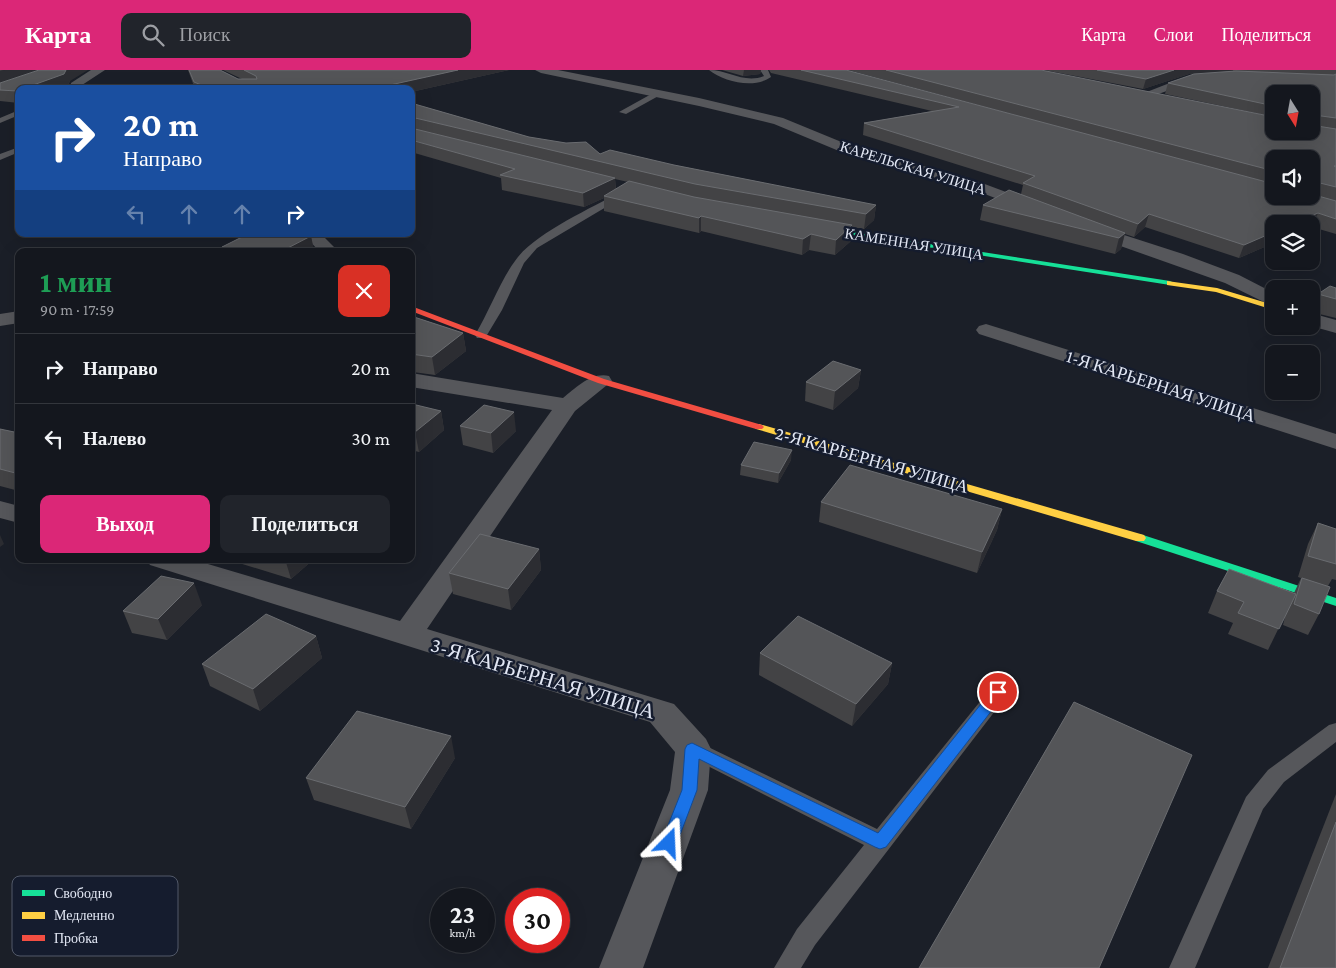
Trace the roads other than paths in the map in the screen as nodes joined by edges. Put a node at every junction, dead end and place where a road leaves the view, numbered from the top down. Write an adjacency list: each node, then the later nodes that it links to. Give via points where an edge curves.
1 (99, 70): 6 (street)
2 (541, 70): 7 (street, КАРЕЛЬСКАЯ УЛИЦА)
3 (712, 70): 4 (lane, via 746,81 768,77)
4 (763, 70)
5 (1215, 77): 8 (street, via 1189,79 1140,94)
6 (75, 85)
7 (658, 94): 9 (lane); 16 (street, КАРЕЛЬСКАЯ УЛИЦА, via 778,122 856,153 961,180)
8 (1173, 101)
9 (623, 112)
10 (15, 114): 11 (lane)
11 (0, 121)
12 (15, 151): 13 (lane)
13 (0, 157)
14 (613, 185): 15 (street)
15 (632, 190): 29 (lane, via 533,246 520,262)
16 (1049, 214)
17 (1076, 224): 21 (street, via 1177,258)
18 (799, 225): 22 (street, КАМЕННАЯ УЛИЦА, via 1217,290)
19 (315, 237): 20 (street)
20 (326, 248)
21 (1265, 296)
22 (1265, 305)
23 (415, 310): 29 (street, 2-Я КАРЬЕРНАЯ УЛИЦА)
24 (15, 318): 25 (street)
25 (0, 320)
26 (1320, 322): 27 (street)
27 (1336, 327)
28 (986, 330): 33 (street, 1-Я КАРЬЕРНАЯ УЛИЦА)
29 (481, 335): 31 (street, 2-Я КАРЬЕРНАЯ УЛИЦА)
30 (415, 381): 32 (street)
31 (601, 381): 32 (street); 37 (street, 2-Я КАРЬЕРНАЯ УЛИЦА, via 1135,536)
32 (567, 406): 38 (street)
33 (1336, 442)
34 (0, 509): 35 (street)
35 (15, 514)
36 (173, 563): 38 (street, 3-Я КАРЬЕРНАЯ УЛИЦА)
37 (1336, 602)
38 (406, 636): 41 (street, 3-Я КАРЬЕРНАЯ УЛИЦА, via 662,713)
39 (998, 692): 42 (lane)
40 (1336, 731): 45 (lane, via 1276,776 1254,804)
41 (692, 749): 42 (lane); 43 (street, via 689,790)
42 (880, 842): 44 (lane, via 806,937)
43 (621, 968)
44 (788, 968)
45 (1182, 968)

